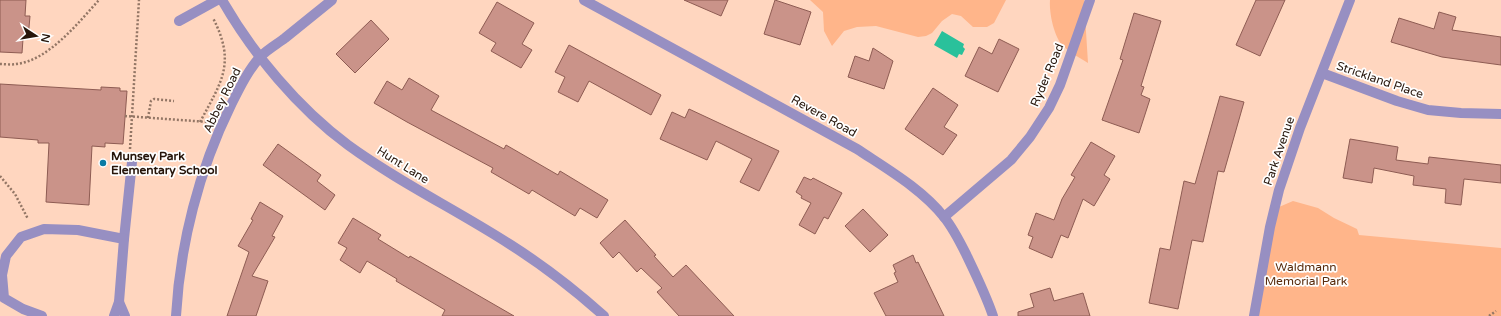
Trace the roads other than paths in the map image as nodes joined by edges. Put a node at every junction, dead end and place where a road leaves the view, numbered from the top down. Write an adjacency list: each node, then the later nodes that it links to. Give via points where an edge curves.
1 (217, 0): 7 (street)
2 (222, 0): 8 (street, Hunt Lane)
3 (332, 0): 8 (street, Abbey Road)
4 (584, 0): 12 (street, Revere Road, via 857,149 925,198)
5 (1090, 0): 12 (street, Ryder Road, via 1060,86 1030,137 1011,160)
6 (1350, 0): 9 (street, Park Avenue)
7 (179, 21)
8 (261, 56): 18 (street, Abbey Road, via 246,76 228,110 200,185 188,229); 19 (street, Hunt Lane, via 291,94 326,128 376,164 511,245 576,291)
9 (1322, 73): 10 (street, Strickland Place, via 1428,110 1461,114); 21 (street, Park Avenue, via 1279,190)
10 (1501, 114)
11 (132, 162): 13 (street)
12 (944, 217): 20 (street, Revere Road, via 977,276)
13 (124, 239): 14 (street); 15 (street, via 78,230 44,229 21,237 6,256 2,275 4,298)
14 (119, 302): 16 (street); 17 (street)
15 (42, 316)
16 (114, 316)
17 (125, 316)
18 (176, 316)
19 (604, 316)
20 (993, 316)
21 (1254, 316)

